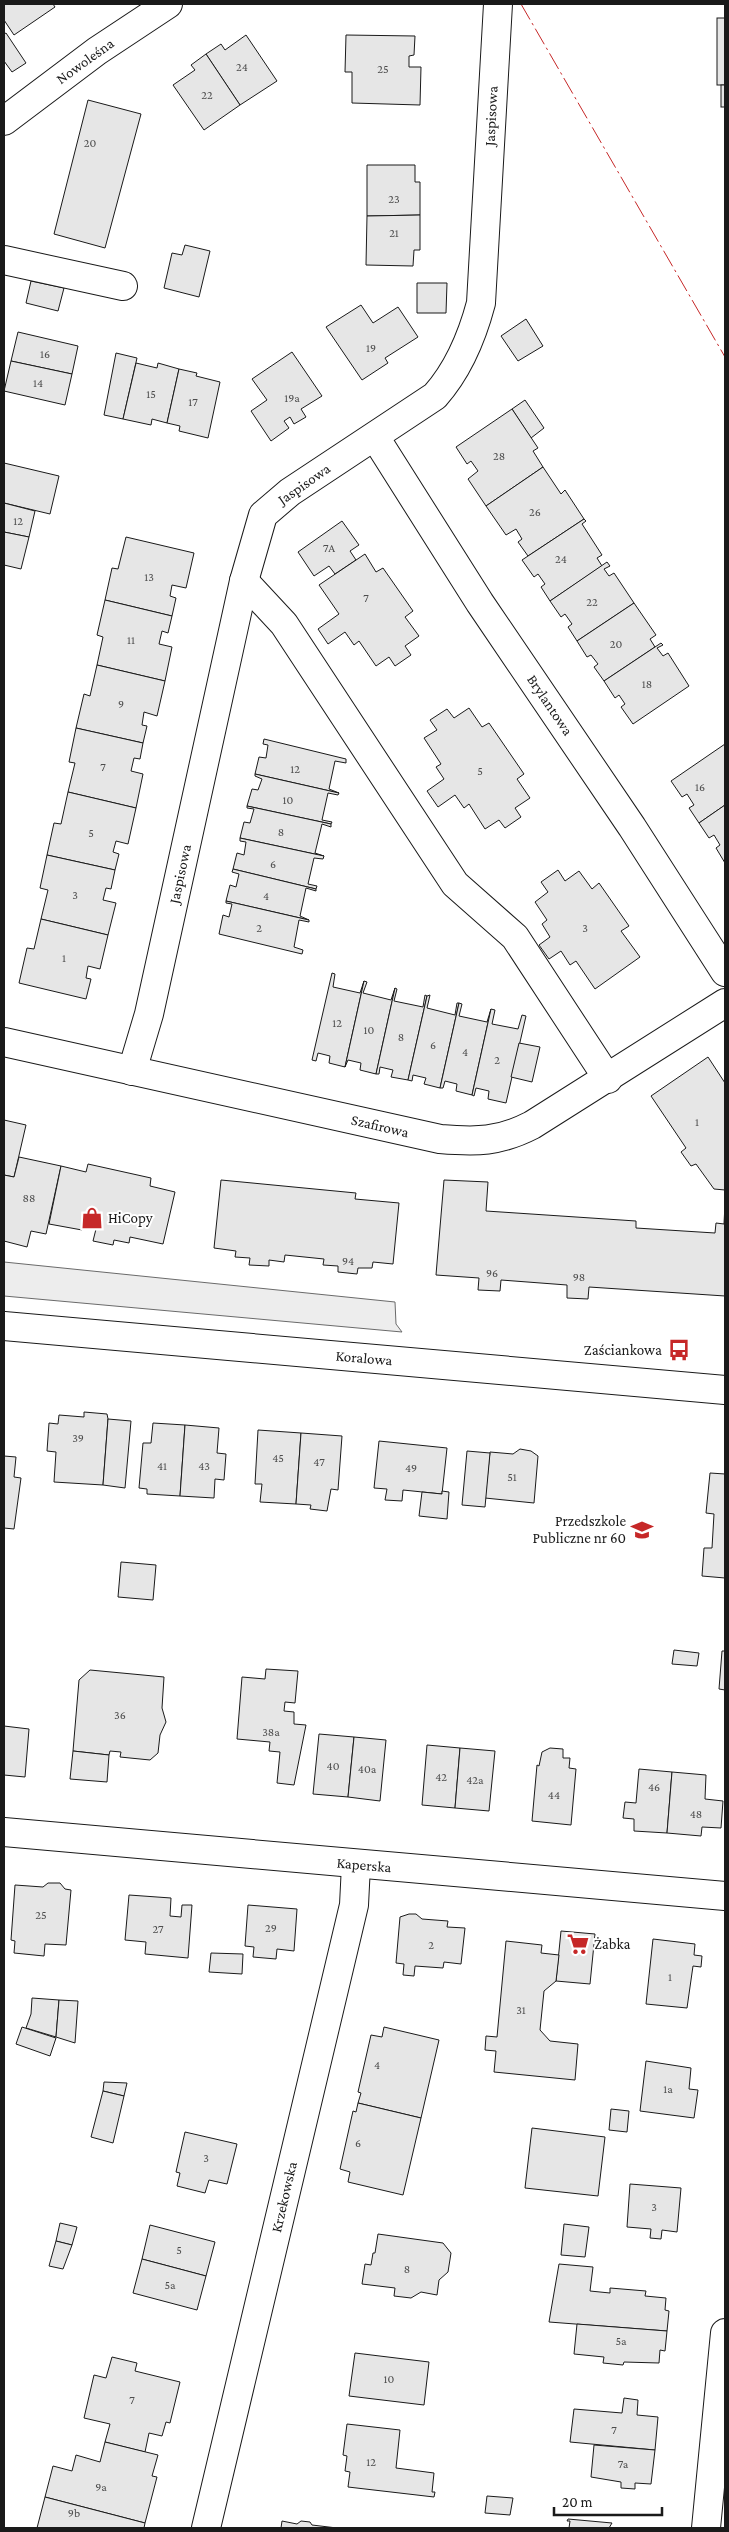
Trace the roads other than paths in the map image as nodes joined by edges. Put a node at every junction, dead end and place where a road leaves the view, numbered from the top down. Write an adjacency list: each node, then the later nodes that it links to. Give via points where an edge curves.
1 (168, 4): 3 (street, Nowoleśna, via 97,51)
2 (498, 4): 6 (street, Jaspisowa, via 481,303 472,338 444,387)
3 (4, 121)
4 (4, 260): 5 (street)
5 (123, 286)
6 (375, 437): 7 (street, Jaspisowa, via 290,492 263,516); 8 (street, Brylantowa, via 480,603 632,827)
7 (244, 581): 11 (street, Jaspisowa, via 149,1014); 12 (street, via 284,624 455,884 515,937)
8 (725, 972)
9 (725, 1003): 12 (street, Szafirowa)
10 (4, 1042): 11 (street, Szafirowa)
11 (132, 1071): 12 (street, Szafirowa, via 440,1139 475,1142 512,1135)
12 (608, 1079)
13 (4, 1326): 14 (street, Koralowa)
14 (725, 1390)
15 (4, 1832): 16 (street, Kaperska)
16 (356, 1865): 17 (street, Kaperska); 20 (street, Krzekowska, via 354,1905)
17 (725, 1896)
18 (725, 2332): 19 (street)
19 (712, 2525)
20 (206, 2528)

